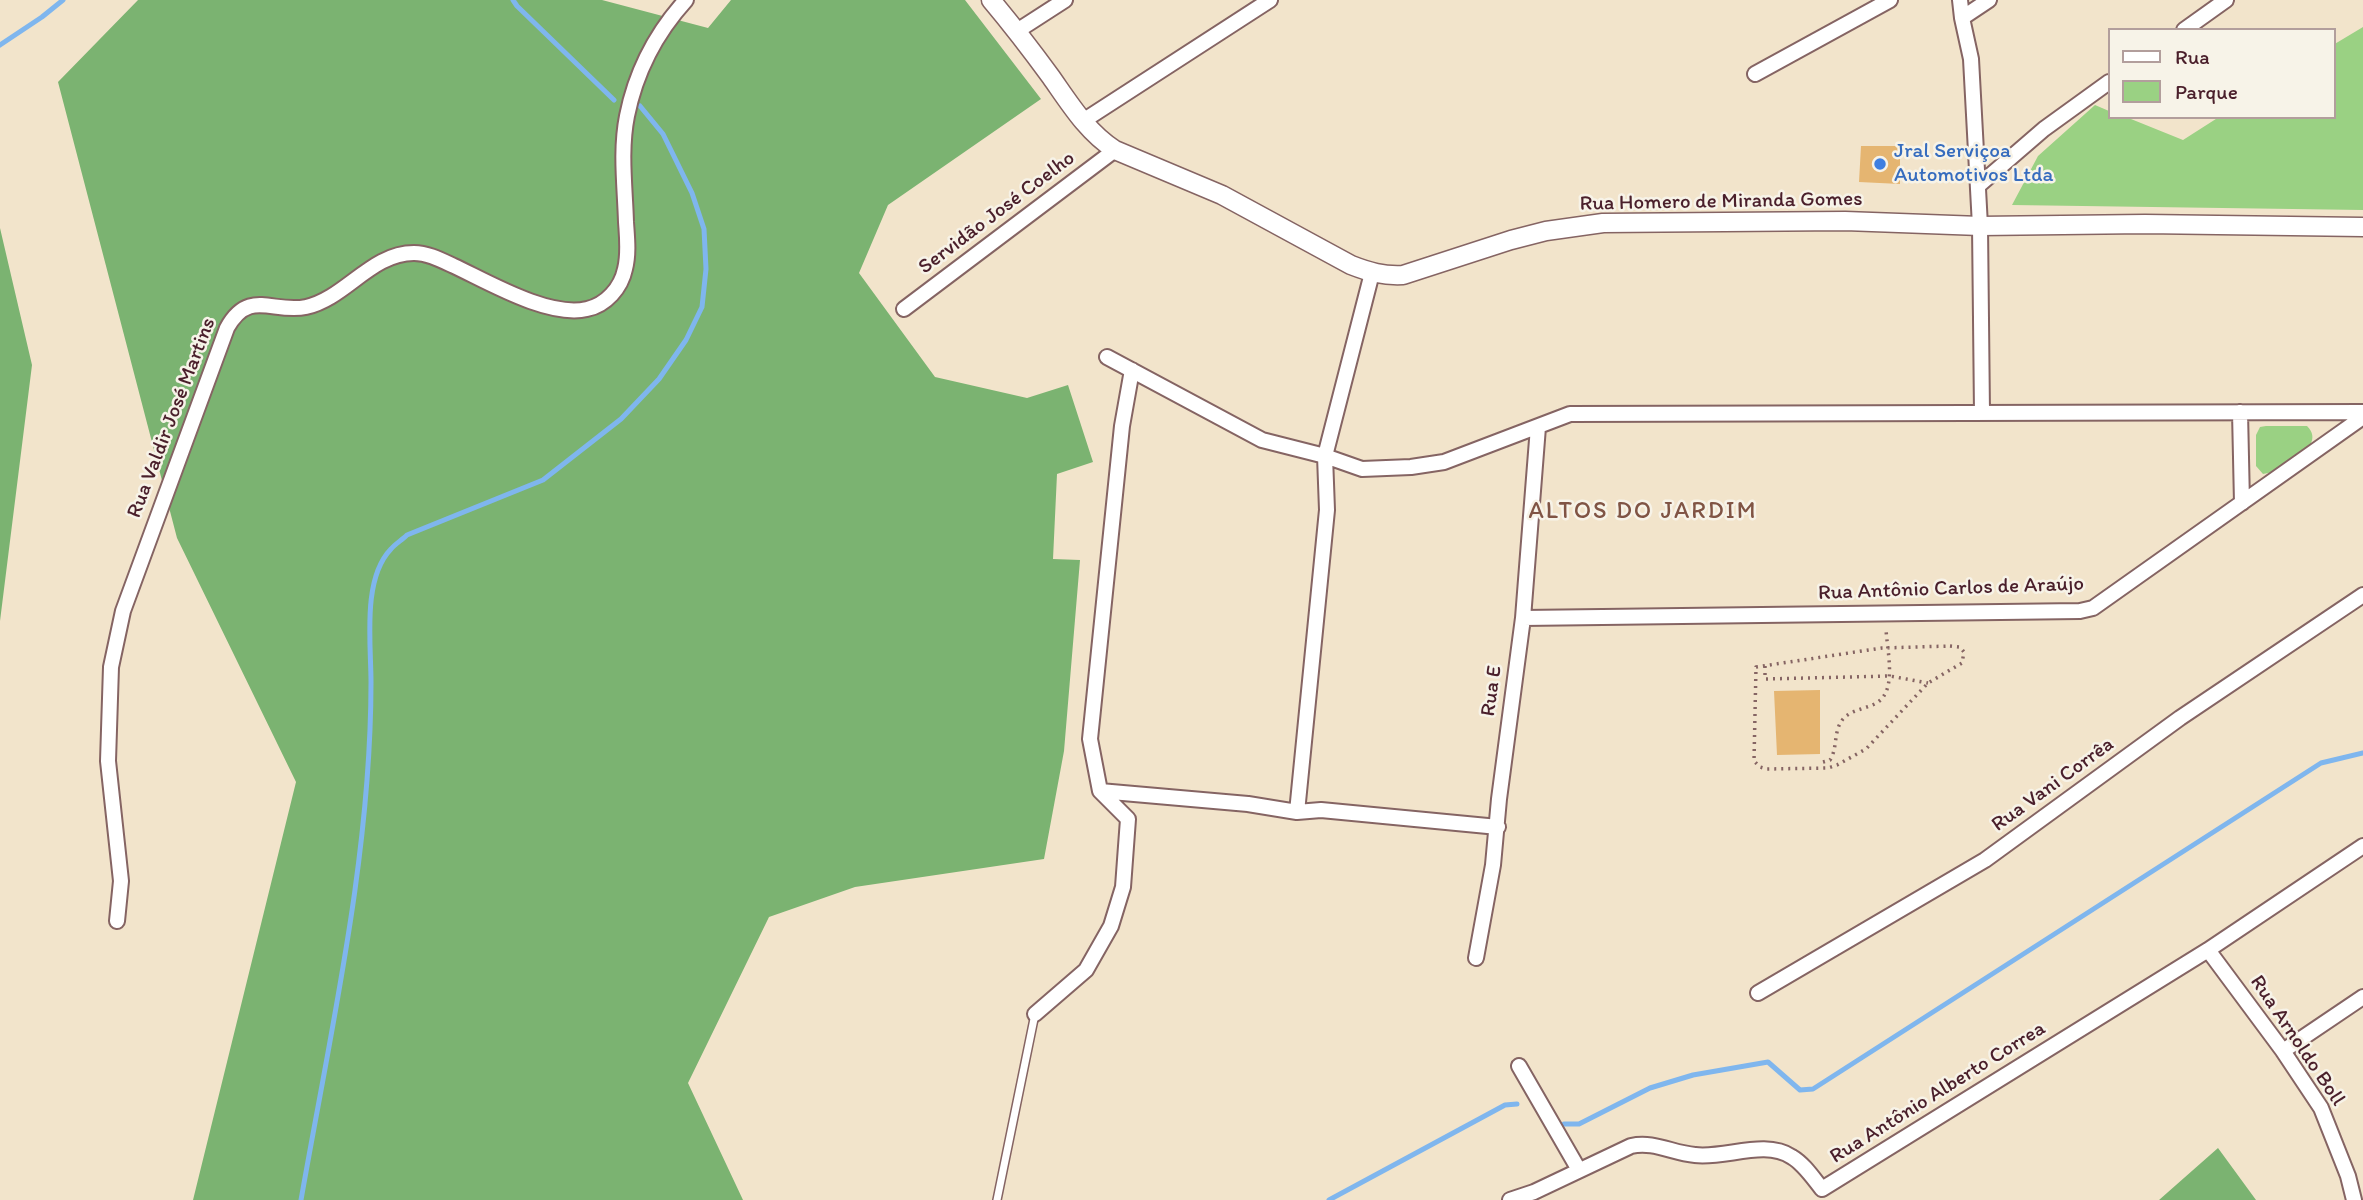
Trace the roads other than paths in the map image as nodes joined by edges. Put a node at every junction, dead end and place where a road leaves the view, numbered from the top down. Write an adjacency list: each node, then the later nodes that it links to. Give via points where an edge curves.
1 (686, 0): 35 (street, Rua Valdir José Martins, via 657,37 634,88 623,148 625,270 606,302 587,310 544,307 434,257 414,253 375,266 334,296 313,305 297,309 250,305 234,315 123,611 111,667 108,761 121,881)
2 (991, 0): 11 (street, Rua Homero de Miranda Gomes)
3 (1065, 0): 11 (street)
4 (1270, 0): 14 (street)
5 (1890, 0): 12 (street)
6 (1960, 0): 9 (street)
7 (1989, 0): 9 (street)
8 (2226, 0): 10 (street)
9 (1962, 18): 16 (street, via 1970,59)
10 (2187, 28)
11 (1017, 31): 14 (street, Rua Homero de Miranda Gomes)
12 (1755, 74)
13 (2108, 83): 16 (street, via 2043,129)
14 (1083, 121): 15 (street, Rua Homero de Miranda Gomes)
15 (1115, 150): 19 (street, Rua Homero de Miranda Gomes, via 1222,195); 20 (street, Servidão José Coelho)
16 (1978, 186): 17 (street)
17 (1980, 226): 18 (street, Rua Homero de Miranda Gomes); 19 (street, Rua Homero de Miranda Gomes, via 1845,221 1603,223 1511,240 1404,275); 24 (street)
18 (2363, 227)
19 (1372, 273): 27 (street)
20 (904, 309)
21 (1107, 357): 22 (street)
22 (1132, 370): 27 (street, via 1262,440); 31 (street, via 1122,426 1090,739)
23 (2240, 412): 24 (street); 25 (street); 28 (street)
24 (1982, 413): 26 (street, via 1600,412 1570,414)
25 (2363, 414): 28 (street, Rua Antônio Carlos de Araújo)
26 (1538, 427): 27 (street, via 1444,462 1411,467 1362,469); 30 (street, Rua E)
27 (1325, 456): 32 (street, via 1327,510)
28 (2242, 503): 30 (street, Rua Antônio Carlos de Araújo, via 2093,608 2080,611)
29 (2363, 595): 38 (street, Rua Vani Corrêa, via 2180,718 1985,860)
30 (1523, 618): 33 (street, Rua E)
31 (1100, 791): 32 (street); 40 (street, via 1128,819 1124,887 1111,926 1086,970)
32 (1297, 812): 33 (street, via 1321,810)
33 (1498, 827): 37 (street, Rua E)
34 (2363, 846): 36 (street, Rua Antônio Alberto Correa)
35 (117, 921)
36 (2208, 950): 41 (street, Rua Arnoldo Boll); 43 (street, Rua Antônio Alberto Correa, via 1822,1189 1792,1156 1759,1150 1694,1155 1644,1143)
37 (1476, 958)
38 (1758, 993)
39 (2363, 997): 41 (street)
40 (1035, 1014): 44 (lane)
41 (2283, 1051): 46 (street, Rua Arnoldo Boll, via 2321,1108)
42 (1519, 1066): 43 (street)
43 (1579, 1170): 45 (street, Rua Antônio Alberto Correa)
44 (996, 1200)
45 (1510, 1200)
46 (2354, 1200)

